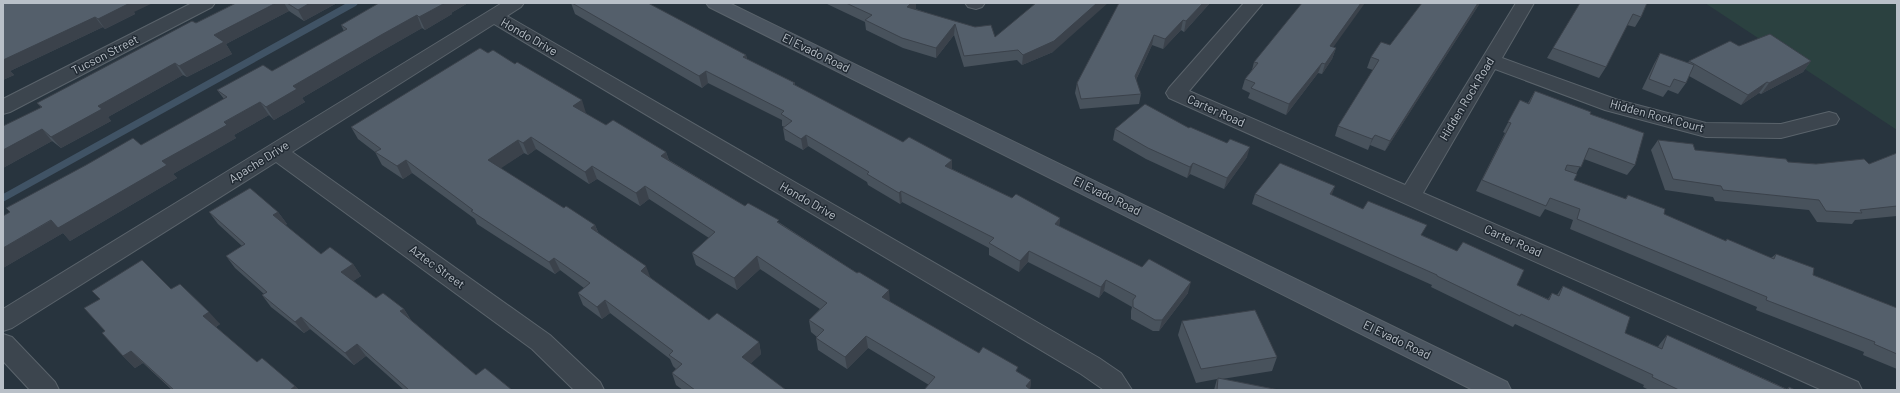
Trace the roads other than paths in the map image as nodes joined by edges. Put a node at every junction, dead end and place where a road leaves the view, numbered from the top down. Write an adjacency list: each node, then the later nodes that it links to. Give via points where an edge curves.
1 (206, 3): 8 (street, Tucson Street)
2 (515, 3): 6 (street, Apache Drive)
3 (715, 3): 17 (main road, El Evado Road)
4 (1254, 3): 11 (street, Carter Road, via 1176,93)
5 (1524, 3): 7 (street, Hidden Rock Road)
6 (494, 16): 10 (street, Apache Drive); 16 (street, Hondo Drive, via 1090,366 1112,381)
7 (1490, 60): 9 (street, Hidden Rock Court, via 1612,105 1706,130 1781,131); 11 (street, Hidden Rock Road)
8 (3, 107)
9 (1829, 119)
10 (276, 151): 12 (street, Apache Drive); 15 (street, Aztec Street, via 541,342)
11 (1410, 196): 18 (street, Carter Road)
12 (3, 321)
13 (3, 344): 14 (street)
14 (46, 390)
15 (591, 390)
16 (1119, 390)
17 (1498, 390)
18 (1849, 390)

